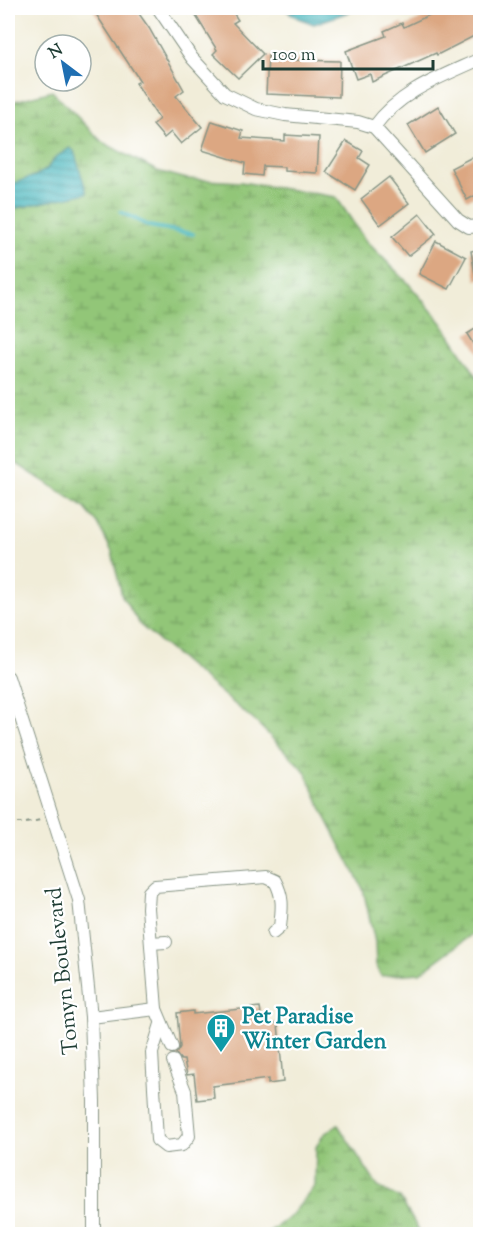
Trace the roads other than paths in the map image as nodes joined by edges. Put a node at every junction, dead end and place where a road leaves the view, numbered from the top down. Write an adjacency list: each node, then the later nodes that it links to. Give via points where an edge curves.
1 (158, 8): 3 (street, via 192,58 225,94 256,109)
2 (480, 59): 3 (street, via 402,97)
3 (374, 127): 4 (street, via 458,220 469,227)
4 (480, 226)
5 (8, 677): 10 (street, Tomyn Boulevard, via 79,900)
6 (273, 933): 8 (street, via 280,927 282,912 282,894 275,881 266,878 155,886 149,892)
7 (166, 942): 8 (street)
8 (151, 943): 9 (street)
9 (156, 1009): 10 (street); 11 (street)
10 (91, 1017): 14 (street, Tomyn Boulevard)
11 (161, 1024): 12 (street); 13 (street, via 152,1053 157,1140 166,1147 182,1145 189,1136 184,1091)
12 (172, 1047)
13 (173, 1061)
14 (94, 1234)

